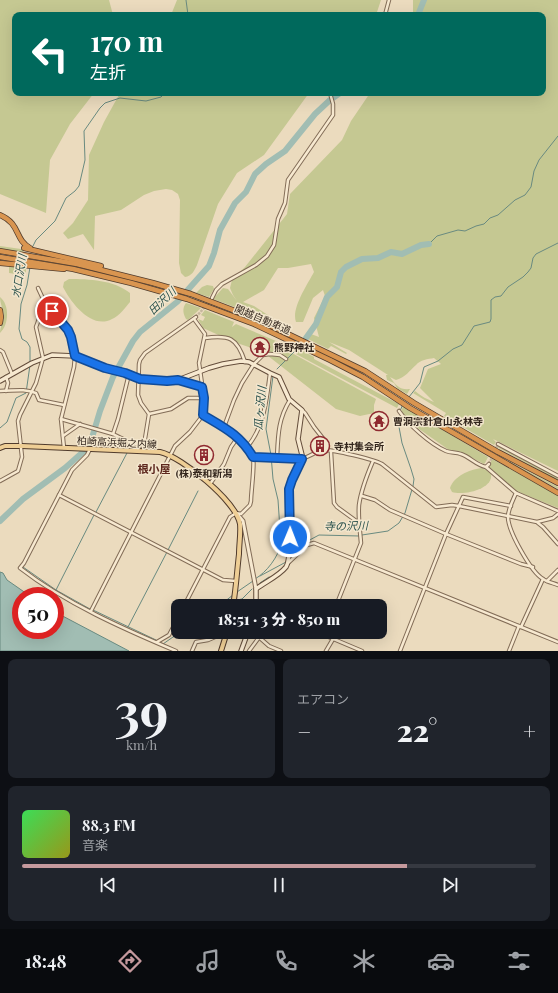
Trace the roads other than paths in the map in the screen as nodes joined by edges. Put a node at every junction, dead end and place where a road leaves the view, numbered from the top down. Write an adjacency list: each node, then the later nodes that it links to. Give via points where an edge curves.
1 (389, 0): 2 (street)
2 (386, 12)
3 (331, 96): 13 (street, via 333,115 288,180 274,245 267,256 256,265 222,284)
4 (0, 215): 10 (highway, via 13,223 24,246 101,266)
5 (0, 251): 7 (highway, 関越自動車道)
6 (0, 257): 7 (highway, 関越自動車道)
7 (21, 259): 8 (highway); 8 (highway, 関越自動車道); 9 (highway)
8 (40, 262): 10 (highway, 関越自動車道); 12 (highway, 関越自動車道, via 60,269 73,269)
9 (0, 263)
10 (109, 271): 12 (highway, 関越自動車道)
11 (38, 288): 14 (street)
12 (168, 290): 68 (highway, 関越自動車道, via 191,294 262,322 336,356 498,452); 71 (highway, 関越自動車道, via 254,324 363,377 410,408)
13 (212, 298)
14 (45, 303): 19 (street, via 68,330); 20 (street, via 36,327)
15 (0, 310): 16 (highway)
16 (0, 323)
17 (205, 338): 22 (street, via 232,339 241,348); 24 (street, via 199,363); 29 (street, via 195,318 143,356 139,364)
18 (0, 350): 27 (street, via 4,352)
19 (75, 356): 20 (main road, via 52,355); 25 (main road); 38 (street)
20 (43, 358): 27 (main road); 35 (street)
21 (286, 359): 23 (street, via 280,355 263,355)
22 (245, 362): 23 (main road); 24 (main road, via 223,364)
23 (254, 364): 26 (main road); 45 (street, via 236,395)
24 (200, 371): 30 (main road); 32 (street)
25 (127, 373): 29 (main road); 46 (street, via 118,419)
26 (270, 373): 37 (main road, via 279,377); 52 (street, via 258,428)
27 (12, 374): 28 (main road)
28 (6, 377): 31 (main road); 34 (street)
29 (140, 379): 30 (main road); 41 (street, via 139,400)
30 (178, 380): 32 (street)
31 (0, 381)
32 (202, 387): 36 (street)
33 (0, 391): 34 (street)
34 (6, 391): 35 (street)
35 (32, 391): 38 (street, via 39,400); 50 (street, via 18,421)
36 (204, 398): 41 (street, via 188,398 171,409); 42 (street)
37 (290, 400): 39 (main road); 61 (street, via 278,430)
38 (64, 405): 43 (street)
39 (302, 410): 56 (street, via 325,441); 62 (main road, via 298,439)
40 (399, 411): 65 (street, via 437,446 446,451 462,454 476,464)
41 (150, 414): 51 (street)
42 (203, 415): 45 (street); 59 (street, via 175,446)
43 (61, 419): 44 (street); 47 (street)
44 (80, 424): 46 (street); 47 (street)
45 (224, 427): 48 (street)
46 (112, 434): 51 (street)
47 (63, 436): 54 (street)
48 (238, 437): 52 (street); 69 (street)
49 (498, 444): 66 (street)
50 (22, 446): 53 (main road, 柏崎高浜堀之内線); 54 (main road, 柏崎高浜堀之内線); 67 (street, via 18,471)
51 (144, 446): 57 (street)
52 (247, 447): 60 (street)
53 (0, 448)
54 (64, 448): 55 (main road, 柏崎高浜堀之内線)
55 (89, 449): 57 (main road, 柏崎高浜堀之内線); 72 (street, via 72,470)
56 (325, 450): 58 (street); 62 (street)
57 (143, 451): 59 (main road, 柏崎高浜堀之内線)
58 (331, 452): 63 (street); 80 (street, via 334,503)
59 (172, 456): 69 (main road, 柏崎高浜堀之内線); 81 (street)
60 (253, 457): 61 (street); 76 (street, via 250,505 241,514)
61 (277, 458): 62 (street)
62 (302, 459): 85 (main road, via 289,489)
63 (373, 461): 73 (street); 74 (street, via 382,464 436,508)
64 (488, 464): 65 (street)
65 (486, 467): 70 (street)
66 (558, 476)
67 (0, 481)
68 (558, 483)
69 (210, 484): 76 (main road, 柏崎高浜堀之内線)
70 (516, 493): 75 (street); 77 (street)
71 (558, 493)
72 (59, 494): 81 (street); 99 (street, via 20,568 55,593)
73 (362, 496): 80 (street, via 359,504); 82 (street)
74 (459, 506): 75 (street, via 463,497); 78 (street); 82 (street)
75 (511, 506): 78 (street)
76 (236, 512): 87 (street, via 230,517); 91 (main road, via 240,523); 93 (street, via 243,521)
77 (558, 512): 79 (street, via 553,518)
78 (508, 516): 79 (street); 86 (street, via 514,539)
79 (537, 522): 83 (street)
80 (359, 523): 84 (street, via 361,543)
81 (132, 532): 87 (street); 99 (street)
82 (446, 534): 86 (street); 94 (street)
83 (558, 544)
84 (355, 560): 85 (street, via 311,543); 94 (street); 98 (street)
85 (288, 563): 93 (main road, via 279,573)
86 (533, 567): 89 (street)
87 (203, 569): 91 (street, via 223,580); 95 (street)
88 (558, 570): 90 (street)
89 (543, 579): 90 (street); 100 (street)
90 (547, 580): 92 (street)
91 (236, 581): 96 (main road)
92 (558, 585)
93 (256, 589): 97 (main road)
94 (425, 589): 100 (street); 118 (street)
95 (188, 599)
96 (235, 599)
97 (256, 599)
98 (339, 599)
99 (91, 611): 109 (street)
100 (520, 627): 108 (street); 119 (street)
101 (171, 631): 109 (street)
102 (210, 639): 111 (street, via 196,642)
103 (225, 639): 112 (main road)
104 (245, 639): 113 (main road)
105 (259, 639): 114 (street)
106 (261, 639): 115 (street)
107 (333, 639): 116 (street); 117 (street)
108 (558, 642)
109 (157, 643): 110 (street)
110 (176, 651)
111 (192, 651)
112 (221, 651)
113 (241, 651)
114 (250, 651)
115 (281, 651)
116 (326, 651)
117 (362, 651)
118 (400, 651)
119 (508, 651)

